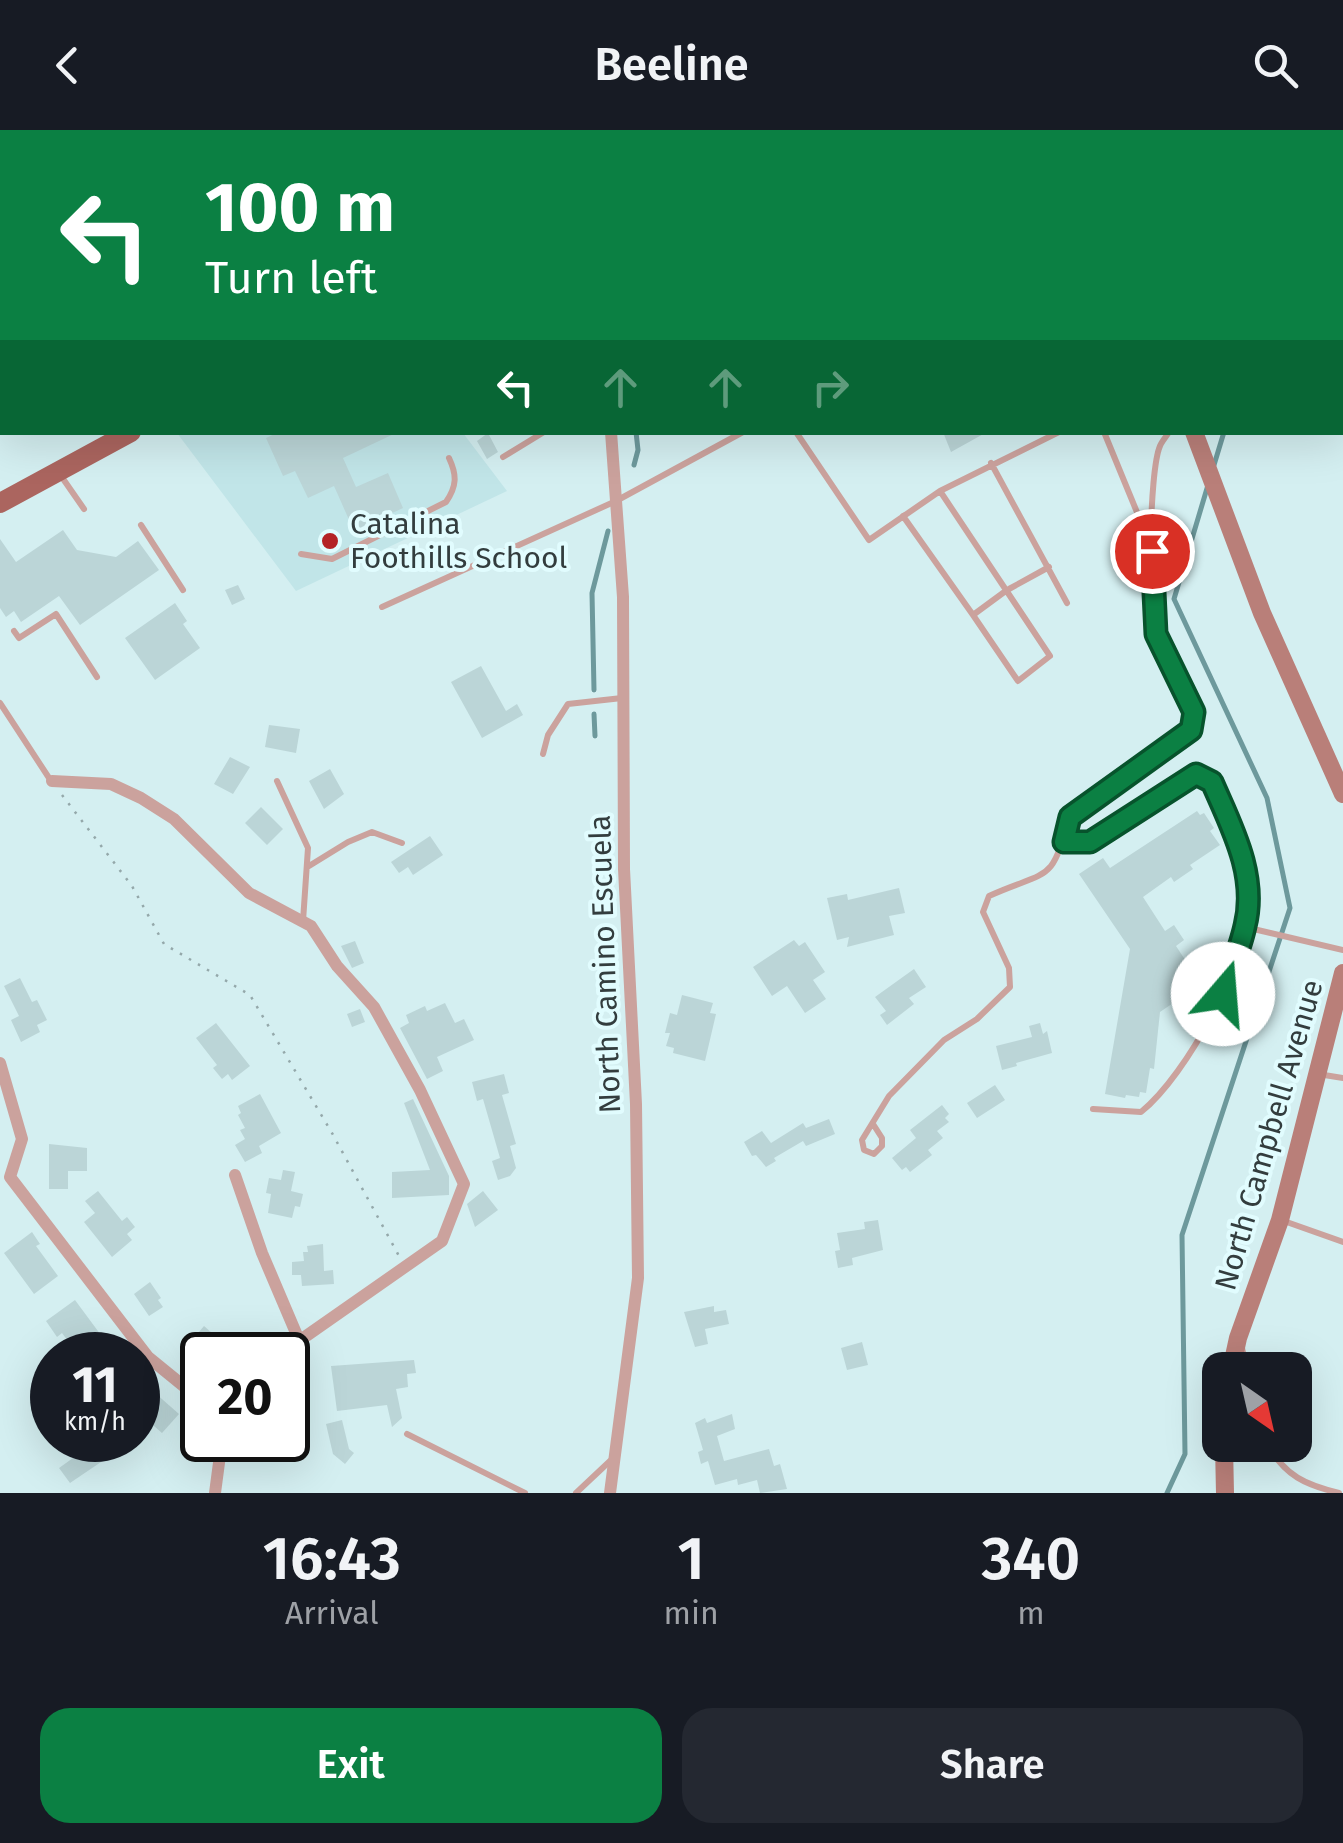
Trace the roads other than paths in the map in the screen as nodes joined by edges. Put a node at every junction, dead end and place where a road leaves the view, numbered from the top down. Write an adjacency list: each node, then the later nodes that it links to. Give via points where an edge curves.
1 (126, 435): 13 (main road)
2 (539, 435): 10 (lane)
3 (611, 435): 15 (street, North Camino Escuela)
4 (737, 435): 15 (lane)
5 (798, 435): 18 (lane, via 869,540)
6 (1053, 435): 12 (lane)
7 (1105, 435): 21 (lane)
8 (1167, 435): 21 (lane, via 1159,448)
9 (1195, 435): 35 (main road, via 1262,613)
10 (503, 457)
11 (450, 458): 20 (lane, via 455,489 446,502 332,559)
12 (990, 464): 14 (lane); 22 (lane)
13 (58, 472): 16 (main road); 17 (lane)
14 (940, 491): 18 (lane); 24 (lane)
15 (616, 501): 26 (lane); 30 (street, North Camino Escuela)
16 (0, 503)
17 (84, 509)
18 (903, 516): 27 (lane)
19 (141, 525): 23 (lane)
20 (300, 554)
21 (1152, 562): 36 (lane, via 1156,634 1194,712 1191,730 1070,817)
22 (1048, 566): 24 (lane); 25 (lane)
23 (182, 590)
24 (1007, 590): 27 (lane); 27 (lane, via 1050,656 1018,682)
25 (1068, 604)
26 (382, 608)
27 (973, 614)
28 (14, 631): 29 (lane, via 20,638 56,614)
29 (97, 677)
30 (623, 698): 32 (lane, via 568,704); 59 (street, North Camino Escuela, via 638,1278)
31 (0, 703): 34 (lane)
32 (543, 754)
33 (277, 781): 38 (lane, via 308,848)
34 (52, 782): 39 (street, via 110,784 142,798 174,819 250,893)
35 (1341, 783)
36 (1064, 842): 40 (lane, via 1090,842 1202,774 1212,782 1242,850); 47 (lane, via 1054,867 989,896 983,912 1009,968 1010,987 944,1040)
37 (402, 843): 38 (lane, via 372,832)
38 (308, 867): 39 (lane)
39 (303, 922): 53 (street, via 374,1007 464,1184 442,1240)
40 (1245, 928): 41 (lane); 46 (lane, via 1223,994 1155,1101 1141,1112)
41 (1343, 950)
42 (1343, 972): 44 (main road, North Campbell Avenue)
43 (0, 1063): 49 (street, via 22,1139)
44 (1317, 1074): 45 (lane); 50 (main road, North Campbell Avenue)
45 (1343, 1078)
46 (1093, 1109)
47 (872, 1124)
48 (235, 1175): 52 (street)
49 (5, 1177): 57 (street, via 148,1356)
50 (1280, 1220): 51 (lane); 54 (main road, North Campbell Avenue)
51 (1343, 1242)
52 (296, 1332)
53 (310, 1333)
54 (1238, 1338): 55 (main road, North Campbell Avenue); 56 (lane)
55 (1235, 1352)
56 (1244, 1352)
57 (180, 1383)
58 (407, 1434): 64 (lane)
59 (615, 1457): 65 (lane); 66 (street, North Camino Escuela)
60 (219, 1462): 63 (street)
61 (1224, 1462): 67 (main road)
62 (1278, 1462): 68 (lane, via 1296,1480)
63 (215, 1493)
64 (525, 1493)
65 (576, 1493)
66 (610, 1493)
67 (1225, 1493)
68 (1339, 1493)

